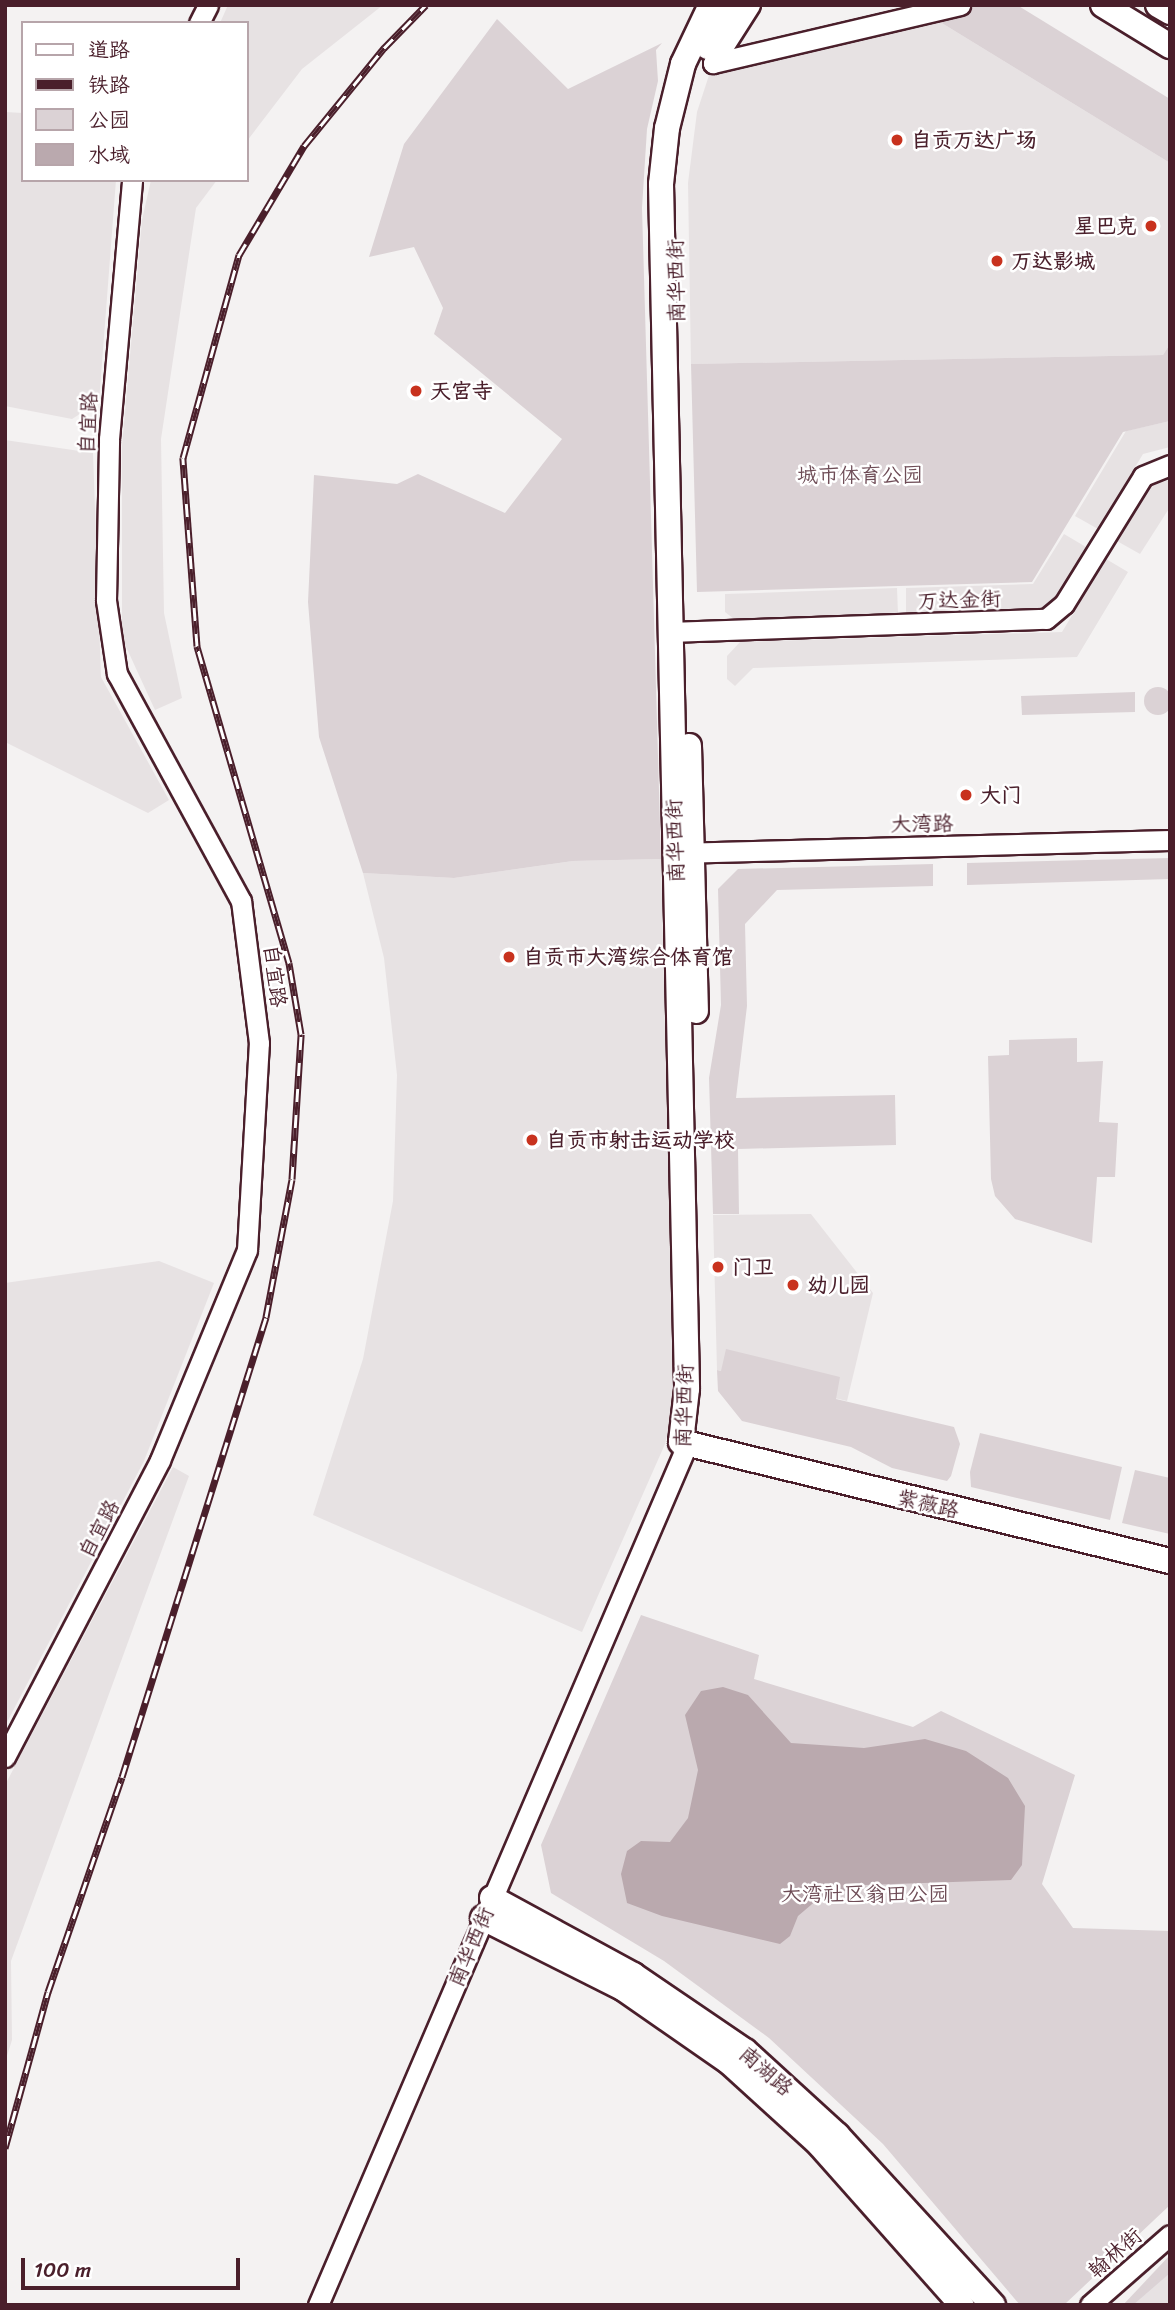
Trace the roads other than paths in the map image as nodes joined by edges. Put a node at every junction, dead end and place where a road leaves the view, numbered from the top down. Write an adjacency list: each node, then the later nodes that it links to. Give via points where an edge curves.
1 (208, 5): 9 (street)
2 (711, 5): 13 (main road, 南华西街, via 682,64 667,128 661,184 665,432)
3 (731, 5): 13 (main road, 南华西街, via 698,69 682,130 675,184)
4 (750, 5): 5 (street, via 713,63)
5 (960, 5)
6 (1103, 5): 10 (main road)
7 (1158, 5): 8 (main road)
8 (1170, 12)
9 (200, 21)
10 (1170, 46)
11 (132, 182): 18 (street, 自宜路, via 109,439 106,600 117,674 241,901 259,1044 247,1250 160,1460)
12 (1170, 465): 13 (street, 万达金街, via 1143,476 1064,604 1046,619)
13 (676, 632): 15 (main road, 南华西街)
14 (1170, 840): 15 (street, 大湾路)
15 (685, 853): 16 (main road, 南华西街, via 687,1389 681,1442)
16 (692, 1447): 17 (main road, 紫薇路); 19 (street, 南华西街)
17 (1170, 1561)
18 (5, 1756)
19 (487, 1908): 21 (street, 南华西街); 22 (main road, 南湖路, via 624,1989 729,2063 818,2144); 23 (main road, 南湖路, via 633,1975 745,2051 837,2135)
20 (1170, 2235): 24 (street, 翰林街)
21 (318, 2305)
22 (962, 2305)
23 (993, 2305)
24 (1090, 2305)

